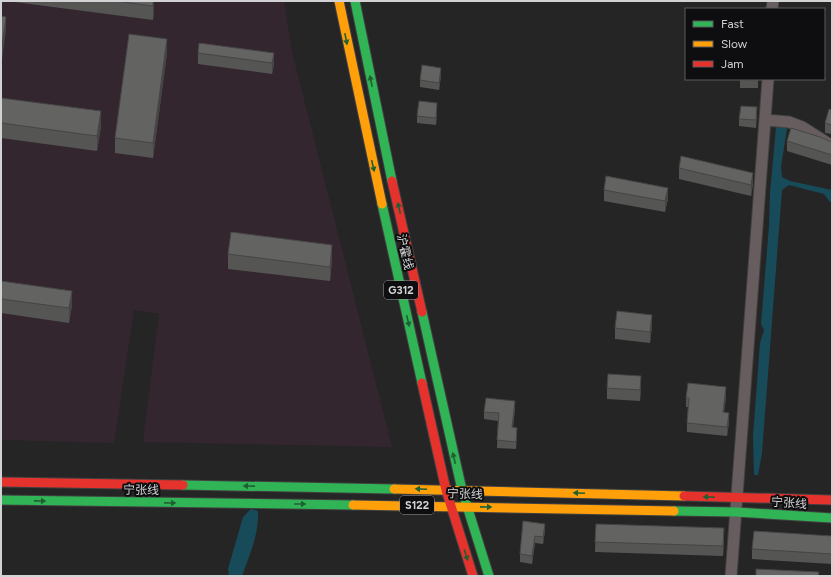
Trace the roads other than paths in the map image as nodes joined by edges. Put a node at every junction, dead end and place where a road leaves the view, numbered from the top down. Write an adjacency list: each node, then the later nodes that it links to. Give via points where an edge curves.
1 (339, 1): 4 (main road, 沪霍线 / G312, one-way to 4)
2 (355, 1): 3 (main road, 沪霍线 / G312)
3 (365, 55): 4 (main road); 10 (main road, 沪霍线 / G312, one-way to 3)
4 (350, 58): 9 (main road, 沪霍线 / G312, one-way to 9)
5 (768, 80): 6 (street)
6 (765, 120): 7 (street, via 789,122 802,127); 11 (street)
7 (832, 146)
8 (1, 482): 9 (main road, 宁张线 / S122, one-way to 8)
9 (446, 490): 10 (main road, 宁张线 / S122); 14 (main road, 沪霍线 / G312)
10 (462, 490): 11 (main road, 宁张线 / S122, one-way to 10); 15 (main road, 沪霍线 / G312)
11 (737, 497): 13 (main road, 宁张线 / S122); 16 (street)
12 (1, 500): 14 (main road, 宁张线 / S122, one-way to 14)
13 (832, 500)
14 (451, 506): 15 (main road, 宁张线 / S122); 18 (main road, 沪霍线 / G312, one-way to 18)
15 (467, 506): 16 (main road, 宁张线 / S122, one-way to 16); 19 (main road, 沪霍线 / G312)
16 (736, 512): 17 (main road, 宁张线 / S122); 20 (street)
17 (832, 518)
18 (473, 576)
19 (489, 576)
20 (731, 576)

